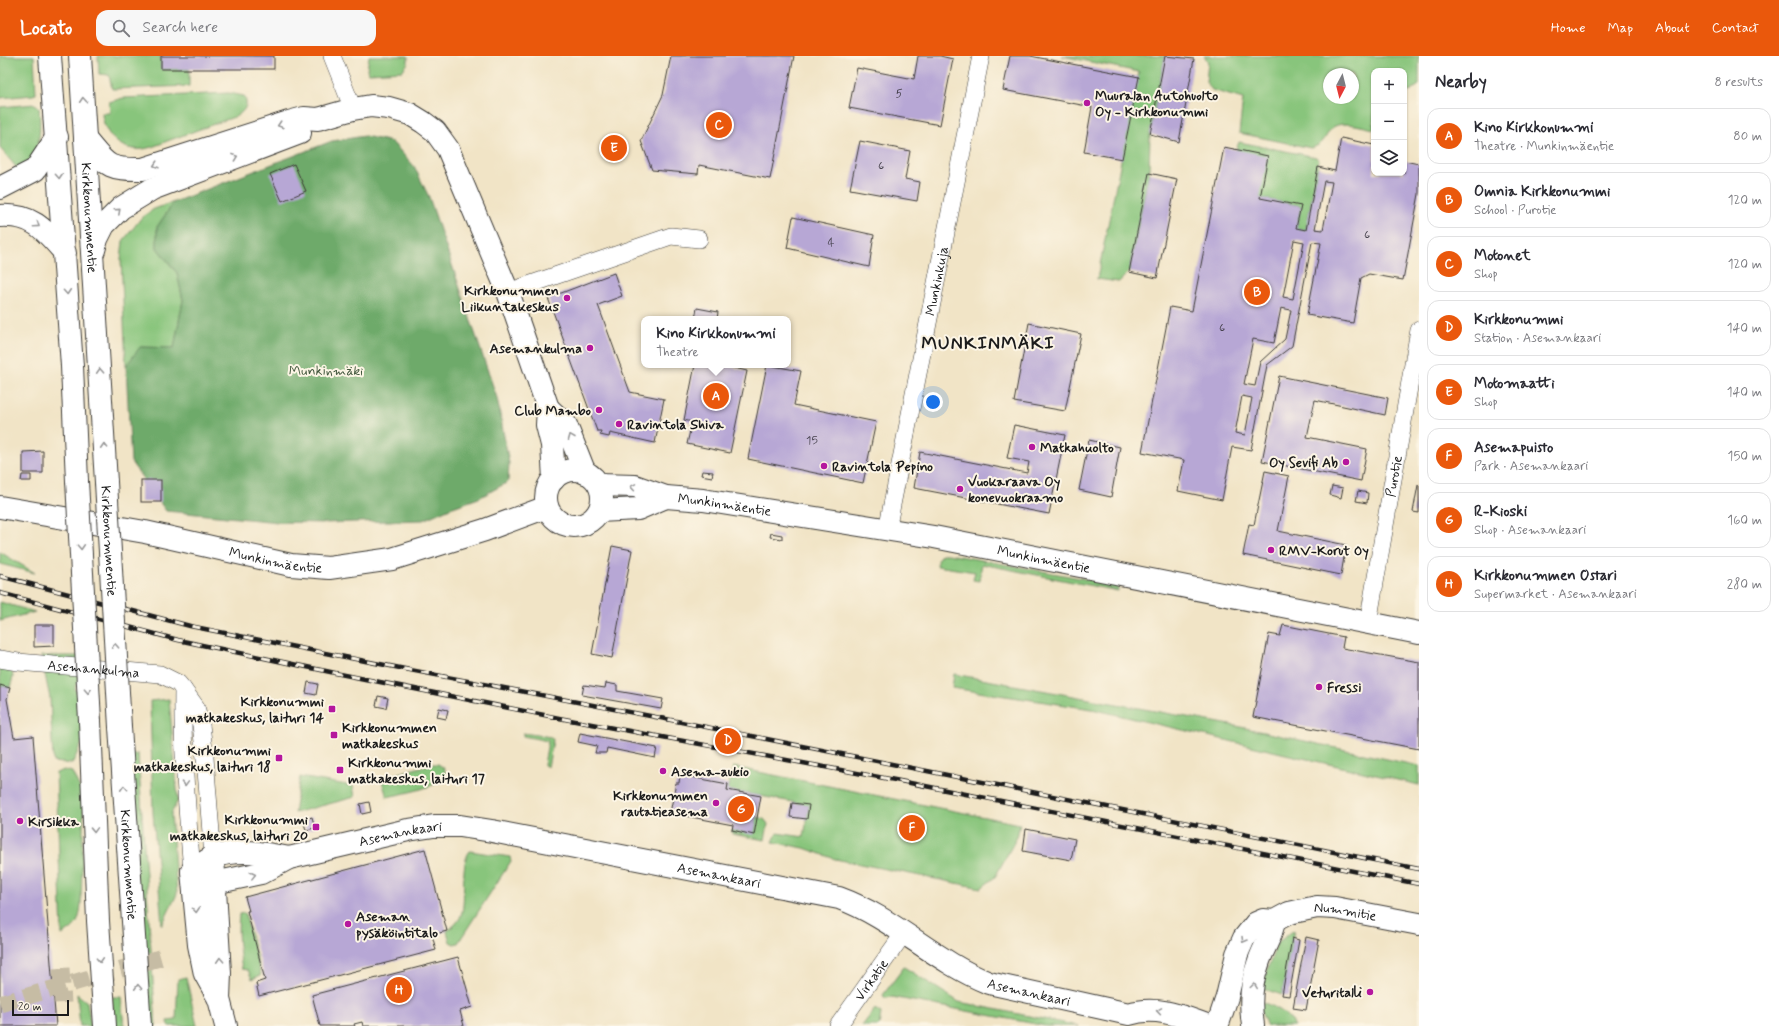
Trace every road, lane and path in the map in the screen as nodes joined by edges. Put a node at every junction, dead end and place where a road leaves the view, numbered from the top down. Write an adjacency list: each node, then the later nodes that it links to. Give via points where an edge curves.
1 (50, 56): 7 (street, Kirkkonummentie)
2 (80, 56): 8 (street, Kirkkonummentie, one-way to 2)
3 (332, 56): 5 (street)
4 (981, 56): 23 (street, Munkinkuja)
5 (353, 109): 6 (street); 14 (street, via 371,106 389,108 410,114 434,131 448,149 459,172)
6 (318, 119): 8 (street, one-way to 8, via 304,118 289,122 143,169 118,169 104,163); 13 (street, one-way to 6, via 104,225 121,208 152,189 308,130)
7 (57, 137): 9 (street, via 35,170); 12 (street, Kirkkonummentie, one-way to 12)
8 (85, 139): 13 (street, Kirkkonummentie)
9 (0, 188)
10 (0, 216): 12 (street, one-way to 12, via 13,215 38,225)
11 (699, 239): 14 (street, via 671,236)
12 (64, 253): 38 (street, Kirkkonummentie, one-way to 38, bridge)
13 (93, 256): 39 (street, Kirkkonummentie, one-way to 13, bridge)
14 (508, 292): 16 (street)
15 (1419, 330): 24 (street, Purotie)
16 (548, 408): 17 (street, via 547,425 552,446); 18 (street, one-way to 16, via 566,424)
17 (554, 479): 18 (street, via 561,473 577,470); 21 (street, via 548,487)
18 (592, 479): 19 (street, Munkinmäentie, one-way to 18, via 635,486); 22 (street, via 602,498)
19 (666, 497): 22 (street, Munkinmäentie, via 638,509); 23 (street, Munkinmäentie, via 703,500)
20 (0, 507): 21 (street, Munkinmäentie, via 145,532 290,565 329,568 392,560)
21 (547, 507): 22 (street, via 554,519 566,526 588,523)
22 (600, 511)
23 (887, 530): 24 (street, Munkinmäentie, via 934,537)
24 (1368, 623): 25 (street, Munkinmäentie)
25 (1419, 633)
26 (0, 659): 27 (street, Asemankulma, via 160,674 178,683)
27 (183, 689): 28 (street, Asemankulma, via 196,707 201,725); 30 (street, one-way to 30, via 185,790)
28 (213, 857): 29 (street, Asemankaari, via 239,852 257,852); 30 (street, Asemankaari); 31 (street)
29 (289, 858): 31 (street, Asemankaari, one-way to 29, via 261,873); 34 (street, Asemankaari, via 408,830 460,826 839,898 883,918)
30 (192, 871): 31 (street); 35 (street, one-way to 35, via 199,945 205,974)
31 (214, 883): 35 (street, one-way to 31, via 220,973)
32 (1274, 921): 33 (street, Nummitie, via 1289,913 1317,907); 37 (street, Nummitie, one-way to 37, via 1263,920 1256,923 1244,938 1237,954 1227,997); 42 (street, one-way to 32, via 1251,1012 1256,970 1272,935)
33 (1419, 924)
34 (904, 932): 36 (street, Asemankaari, via 951,965 989,983); 41 (street, Virkatie)
35 (219, 999): 40 (street)
36 (1135, 1020): 37 (street, Asemankaari, one-way to 36, via 1155,1010 1141,1010)
37 (1213, 1024): 42 (street, via 1237,1019)
38 (105, 1026)
39 (140, 1026)
40 (226, 1026)
41 (838, 1026)
42 (1254, 1026)

